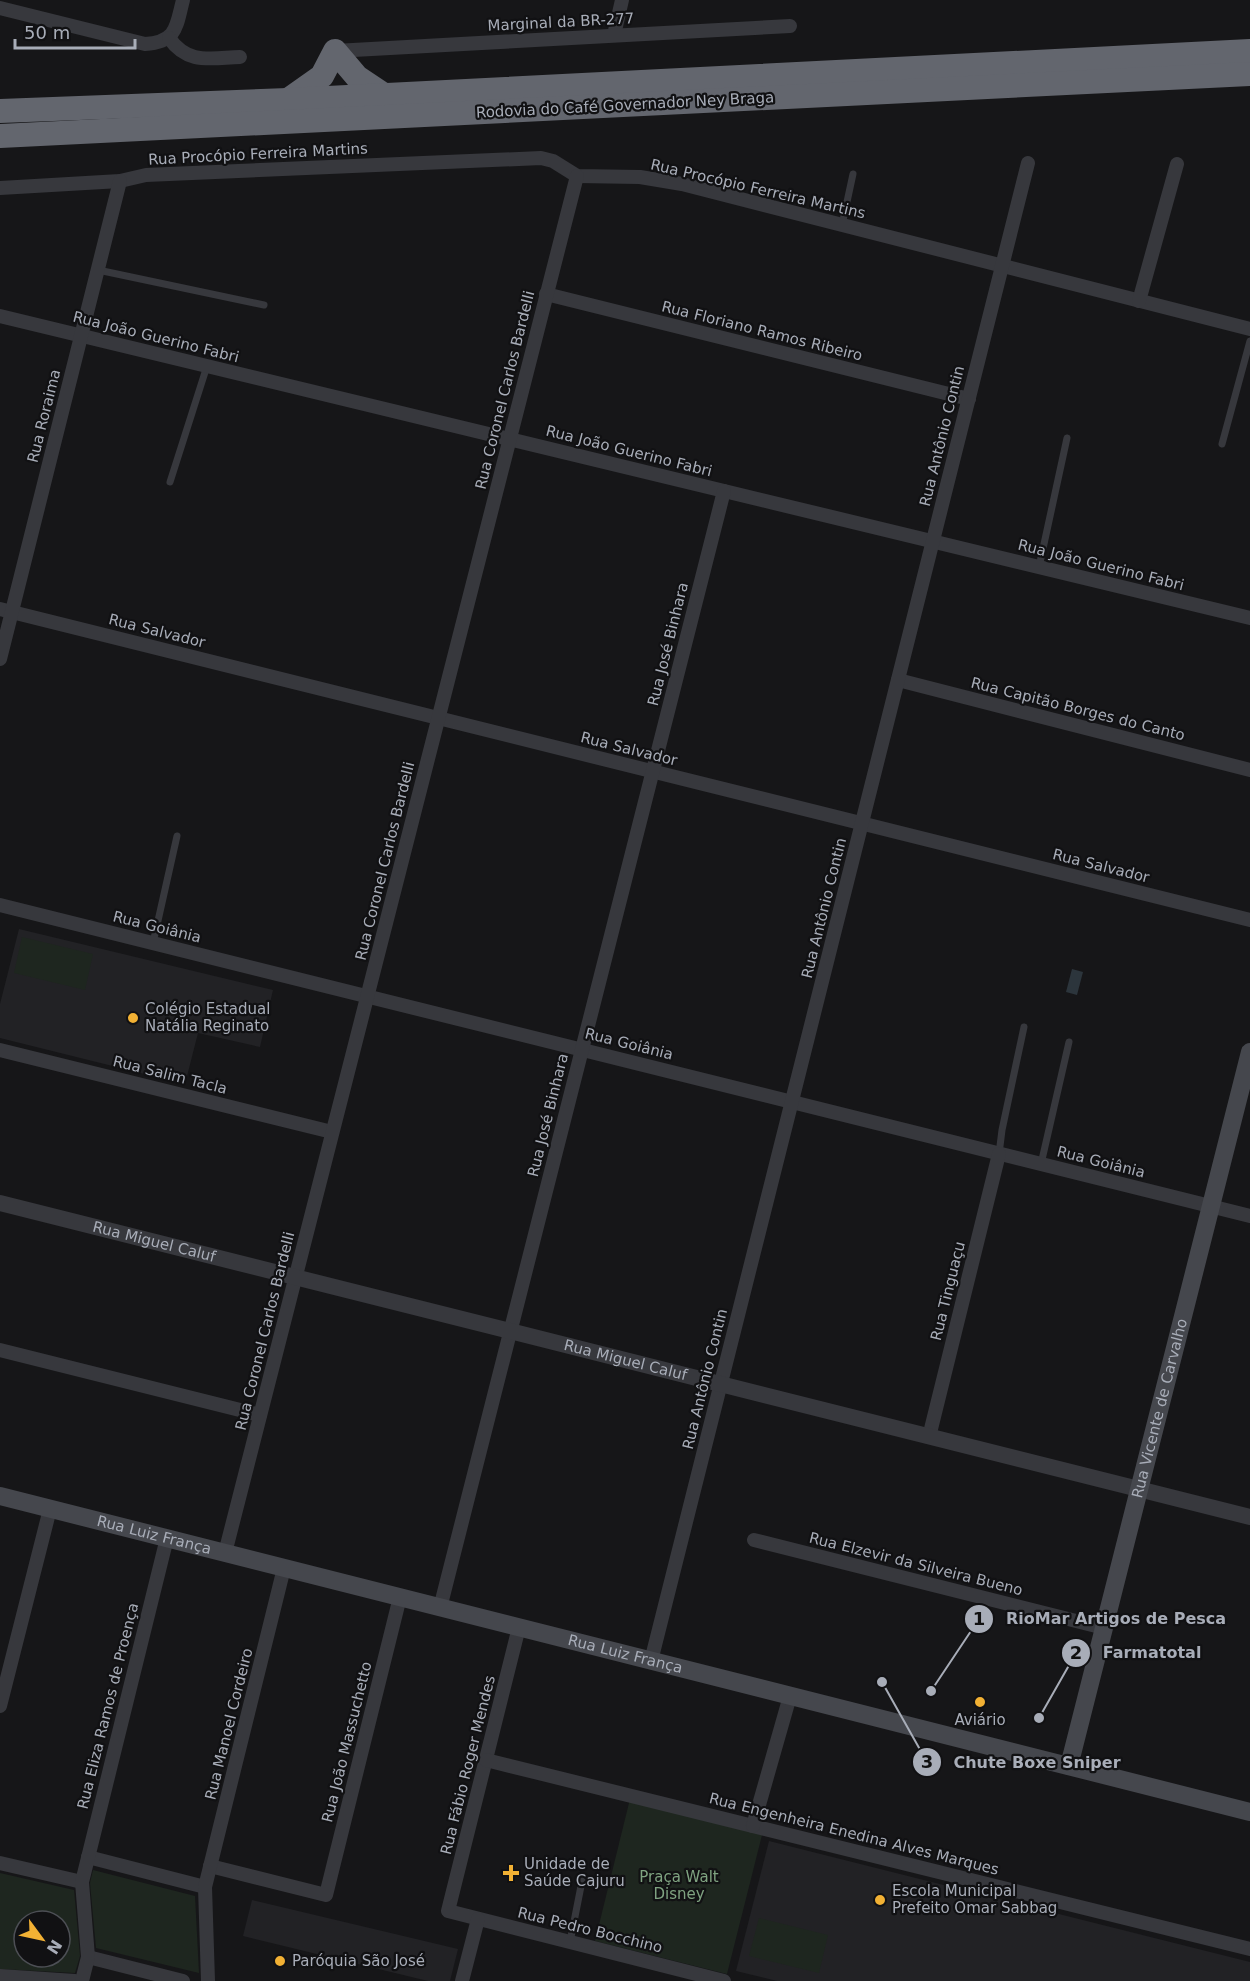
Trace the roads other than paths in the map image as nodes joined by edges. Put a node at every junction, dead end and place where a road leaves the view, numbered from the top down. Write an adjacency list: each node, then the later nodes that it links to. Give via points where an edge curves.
1 (183, 0): 6 (street, via 175,31)
2 (622, 0): 5 (street)
3 (0, 8): 6 (street, via 145,44)
4 (790, 26): 5 (street, Marginal da BR-277)
5 (614, 36): 7 (street, Marginal da BR-277)
6 (169, 38): 9 (street, via 183,54 192,57)
7 (335, 51): 11 (highway, via 357,77); 12 (highway, via 322,76)
8 (1250, 51): 11 (highway, Rodovia do Café Governador Ney Braga)
9 (240, 57)
10 (1250, 74): 14 (highway, Rodovia do Café Governador Ney Braga)
11 (384, 94): 12 (highway, Rodovia do Café Governador Ney Braga)
12 (288, 100): 13 (highway, Rodovia do Café Governador Ney Braga)
13 (0, 111)
14 (0, 136)
15 (1028, 163): 22 (street, Rua Antônio Contin)
16 (1177, 164): 25 (street)
17 (853, 174): 21 (lane)
18 (577, 176): 19 (street, Rua Procópio Ferreira Martins, via 541,158 146,176); 21 (street, Rua Procópio Ferreira Martins, via 662,180); 24 (street, Rua Coronel Carlos Bardelli)
19 (120, 181): 20 (street, Rua Procópio Ferreira Martins); 23 (street, Rua Roraima)
20 (0, 188)
21 (842, 225): 22 (street, Rua Procópio Ferreira Martins)
22 (1002, 266): 25 (street, Rua Procópio Ferreira Martins); 32 (street, Rua Antônio Contin)
23 (98, 270): 26 (lane); 29 (street, Rua Roraima)
24 (546, 294): 32 (street, Rua Floriano Ramos Ribeiro); 34 (street, Rua Coronel Carlos Bardelli)
25 (1139, 301): 28 (street, Rua Procópio Ferreira Martins)
26 (264, 305)
27 (0, 316): 29 (street, Rua João Guerino Fabri)
28 (1250, 329)
29 (81, 336): 31 (street, Rua João Guerino Fabri); 40 (street, Rua Roraima)
30 (1250, 341): 35 (lane)
31 (207, 366): 34 (street, Rua João Guerino Fabri); 36 (lane)
32 (969, 399): 38 (street, Rua Antônio Contin)
33 (1067, 438): 39 (lane)
34 (510, 439): 37 (street, Rua João Guerino Fabri); 44 (street, Rua Coronel Carlos Bardelli)
35 (1222, 444)
36 (170, 482)
37 (724, 491): 38 (street, Rua João Guerino Fabri); 46 (street, Rua José Binhara)
38 (933, 542): 39 (street, Rua João Guerino Fabri); 43 (street, Rua Antônio Contin)
39 (1039, 567): 41 (street, Rua João Guerino Fabri)
40 (6, 610): 42 (street, Rua Roraima); 44 (street, Rua Salvador)
41 (1250, 618)
42 (0, 659)
43 (898, 680): 45 (street, Rua Capitão Borges do Canto); 47 (street, Rua Antônio Contin)
44 (438, 718): 46 (street, Rua Salvador); 52 (street, Rua Coronel Carlos Bardelli)
45 (1250, 770)
46 (653, 771): 47 (street, Rua Salvador); 56 (street, Rua José Binhara)
47 (862, 824): 50 (street, Rua Salvador); 58 (street, Rua Antônio Contin)
48 (177, 836): 51 (lane)
49 (0, 904): 51 (street, Rua Goiânia)
50 (1250, 920)
51 (153, 943): 52 (street, Rua Goiânia)
52 (367, 996): 56 (street, Rua Goiânia); 59 (street, Rua Coronel Carlos Bardelli)
53 (1024, 1027): 60 (lane)
54 (1069, 1042): 61 (lane)
55 (0, 1050): 59 (street, Rua Salim Tacla)
56 (582, 1050): 58 (street, Rua Goiânia); 66 (street, Rua José Binhara)
57 (1250, 1052): 63 (main road, Rua Vicente de Carvalho)
58 (792, 1102): 60 (street, Rua Goiânia); 68 (street, Rua Antônio Contin)
59 (332, 1132): 65 (street, Rua Coronel Carlos Bardelli)
60 (999, 1154): 61 (street, Rua Goiânia); 70 (street, Rua Tinguaçu)
61 (1041, 1164): 63 (street, Rua Goiânia)
62 (0, 1203): 65 (street, Rua Miguel Caluf)
63 (1211, 1206): 64 (street, Rua Goiânia); 71 (main road, Rua Vicente de Carvalho)
64 (1250, 1216)
65 (296, 1277): 66 (street, Rua Miguel Caluf); 69 (street, Rua Coronel Carlos Bardelli)
66 (511, 1332): 68 (street, Rua Miguel Caluf); 80 (street, Rua José Binhara)
67 (0, 1350): 69 (street)
68 (721, 1384): 70 (street, Rua Miguel Caluf); 83 (street, Rua Antônio Contin)
69 (260, 1415): 77 (street, Rua Coronel Carlos Bardelli)
70 (929, 1437): 71 (street, Rua Miguel Caluf)
71 (1139, 1490): 74 (street, Rua Miguel Caluf); 82 (main road, Rua Vicente de Carvalho)
72 (0, 1496): 73 (main road, Rua Luiz França)
73 (50, 1509): 75 (main road, Rua Luiz França); 85 (street)
74 (1250, 1517)
75 (167, 1538): 77 (main road, Rua Luiz França); 90 (street, Rua Eliza Ramos de Proença)
76 (754, 1540): 82 (street, Rua Elzevir da Silveira Bueno)
77 (225, 1553): 78 (main road, Rua Luiz França)
78 (284, 1568): 79 (main road, Rua Luiz França); 92 (street, Rua Manoel Cordeiro)
79 (400, 1597): 80 (main road, Rua Luiz França); 92 (street, Rua João Massuchetto, via 326,1895)
80 (440, 1608): 81 (main road, Rua Luiz França)
81 (519, 1627): 83 (main road, Rua Luiz França); 86 (street, Rua Fábio Roger Mendes)
82 (1104, 1628): 87 (main road, Rua Vicente de Carvalho)
83 (651, 1661): 84 (main road, Rua Luiz França)
84 (790, 1696): 87 (main road, Rua Luiz França); 89 (street)
85 (0, 1706)
86 (486, 1760): 89 (street, Rua Engenheira Enedina Alves Marques); 96 (street, Rua Fábio Roger Mendes)
87 (1069, 1766): 88 (main road, Rua Luiz França)
88 (1250, 1812)
89 (753, 1826): 99 (street, Rua Engenheira Enedina Alves Marques)
90 (88, 1857): 94 (street, Rua Eliza Ramos de Proença); 95 (street)
91 (0, 1863): 94 (street)
92 (210, 1866): 95 (street, Rua Manoel Cordeiro)
93 (582, 1881): 98 (lane)
94 (82, 1882): 100 (street, Rua Eliza Ramos de Proença)
95 (205, 1887): 106 (street, Rua Manoel Cordeiro)
96 (448, 1911): 97 (street, Rua Pedro Bocchino)
97 (478, 1919): 98 (street, Rua Pedro Bocchino); 107 (street)
98 (570, 1942): 102 (street, Rua Pedro Bocchino)
99 (1250, 1949)
100 (88, 1957): 104 (street, Rua Eliza Ramos de Proença); 105 (street)
101 (0, 1976): 103 (street)
102 (720, 1980)
103 (75, 1981)
104 (82, 1981)
105 (183, 1981)
106 (208, 1981)
107 (462, 1981)

